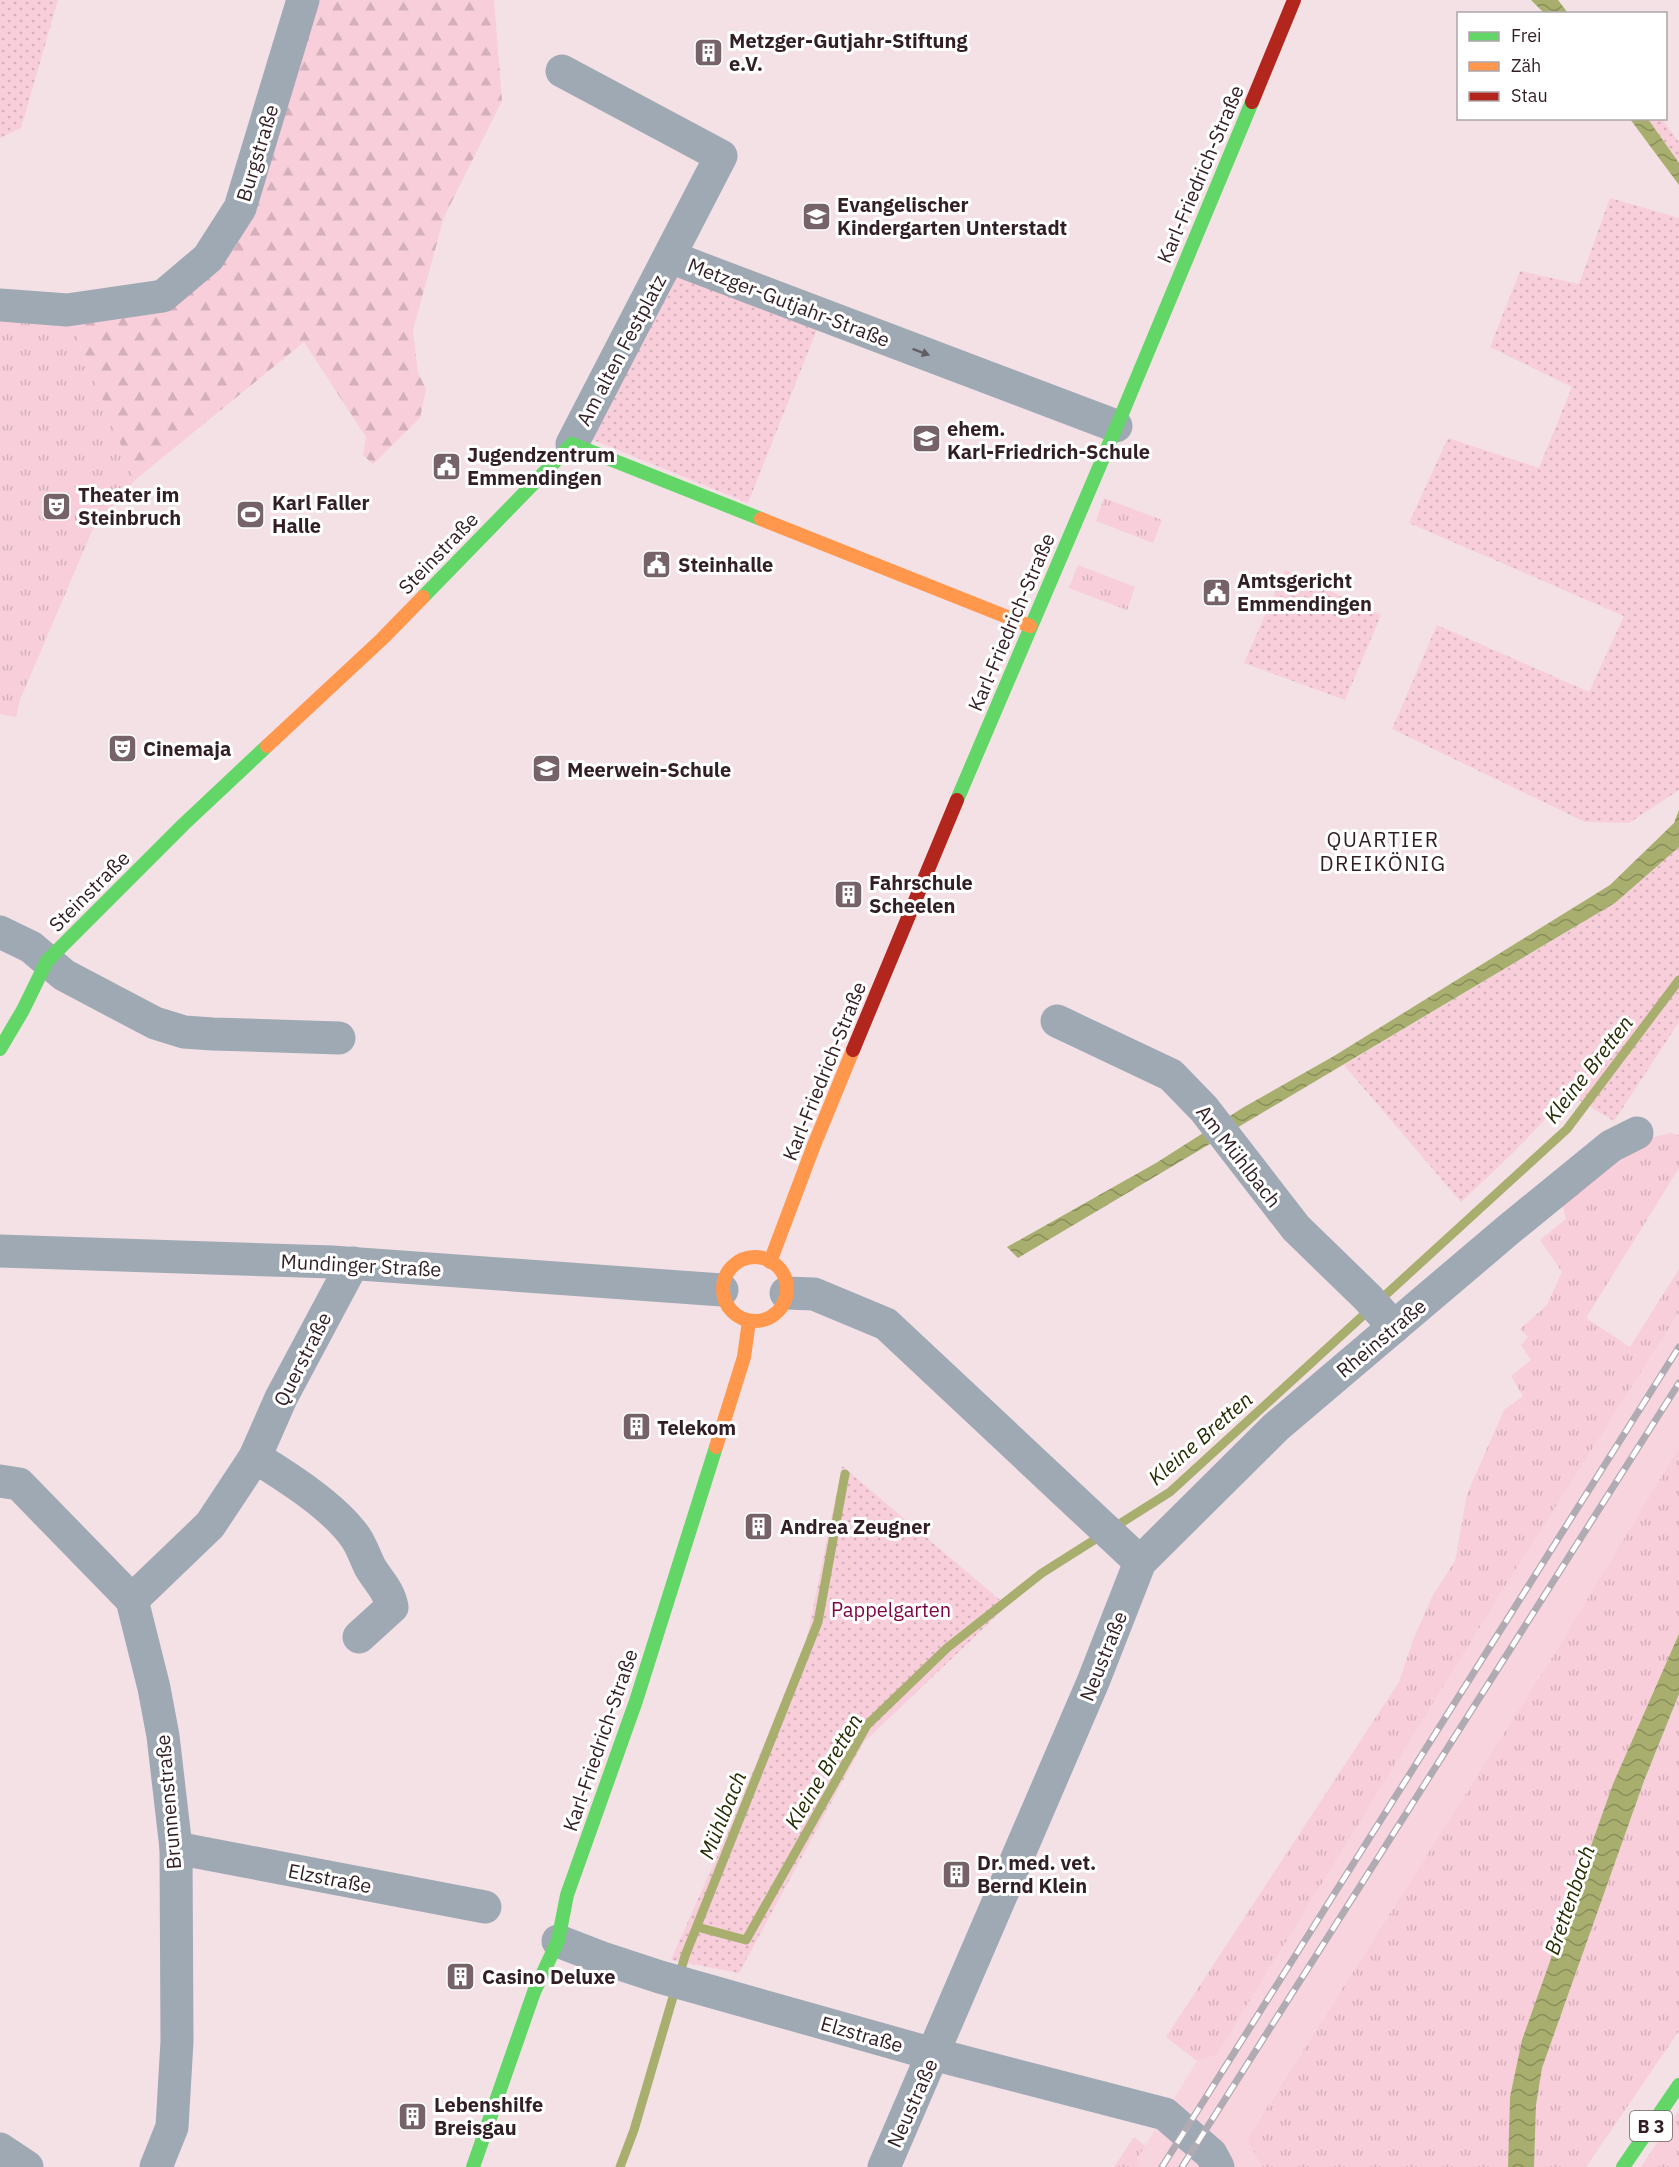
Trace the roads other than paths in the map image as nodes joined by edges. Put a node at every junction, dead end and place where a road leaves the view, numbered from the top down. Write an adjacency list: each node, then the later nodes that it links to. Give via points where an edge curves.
1 (303, 0): 5 (street, Burgstraße, via 240,208 208,258 163,296 67,310)
2 (1294, 0): 6 (street, Karl-Friedrich-Straße)
3 (562, 71): 4 (street, Metzger-Gutjahr-Straße, via 721,156)
4 (670, 257): 6 (street, Metzger-Gutjahr-Straße, one-way to 6); 7 (street, Am alten Festplatz)
5 (0, 305)
6 (1116, 426): 8 (street, Karl-Friedrich-Straße)
7 (572, 444): 8 (street); 10 (street, Steinstraße, via 382,639 184,824)
8 (1030, 626): 16 (street, Karl-Friedrich-Straße, via 814,1145)
9 (0, 932): 10 (street, via 31,947)
10 (47, 962): 12 (street, via 155,1023 184,1032); 13 (street, Steinstraße)
11 (1058, 1021): 21 (street, Am Mühlbach, via 1171,1075 1204,1109 1296,1228)
12 (339, 1038)
13 (0, 1049)
14 (1637, 1133): 21 (street, Rheinstraße, via 1602,1153)
15 (0, 1251): 17 (street, Mundinger Straße)
16 (770, 1262): 18 (street, via 760,1258 738,1262 724,1279); 19 (street, via 784,1278)
17 (353, 1263): 18 (street, Mundinger Straße); 22 (street, Querstraße, via 281,1398)
18 (722, 1290): 20 (street, via 730,1310)
19 (786, 1293): 20 (street, via 779,1310 771,1317); 24 (street, via 814,1294 886,1324)
20 (749, 1321): 29 (street, Karl-Friedrich-Straße, via 741,1368 636,1701 567,1895)
21 (1394, 1327): 24 (street, Rheinstraße, via 1276,1427)
22 (255, 1457): 25 (street, Querstraße, via 210,1525); 26 (street, via 348,1527 362,1547 388,1592 392,1607)
23 (10, 1483): 25 (street)
24 (1136, 1558): 30 (street, Neustraße, via 1088,1692)
25 (132, 1600): 27 (street, Brunnenstraße, via 163,1736)
26 (359, 1636)
27 (176, 1848): 28 (street, Elzstraße); 34 (street, Brunnenstraße, via 177,2041 172,2127)
28 (485, 1907)
29 (558, 1941): 30 (street, Elzstraße, via 660,1977); 35 (street, Karl-Friedrich-Straße, via 534,1992)
30 (933, 2054): 36 (street, Neustraße); 37 (street, Elzstraße, via 1165,2114 1211,2154)
31 (1679, 2085): 38 (street, B 3)
32 (0, 2149): 33 (street)
33 (27, 2167)
34 (156, 2167)
35 (473, 2167)
36 (884, 2167)
37 (1218, 2167)
38 (1623, 2167)

